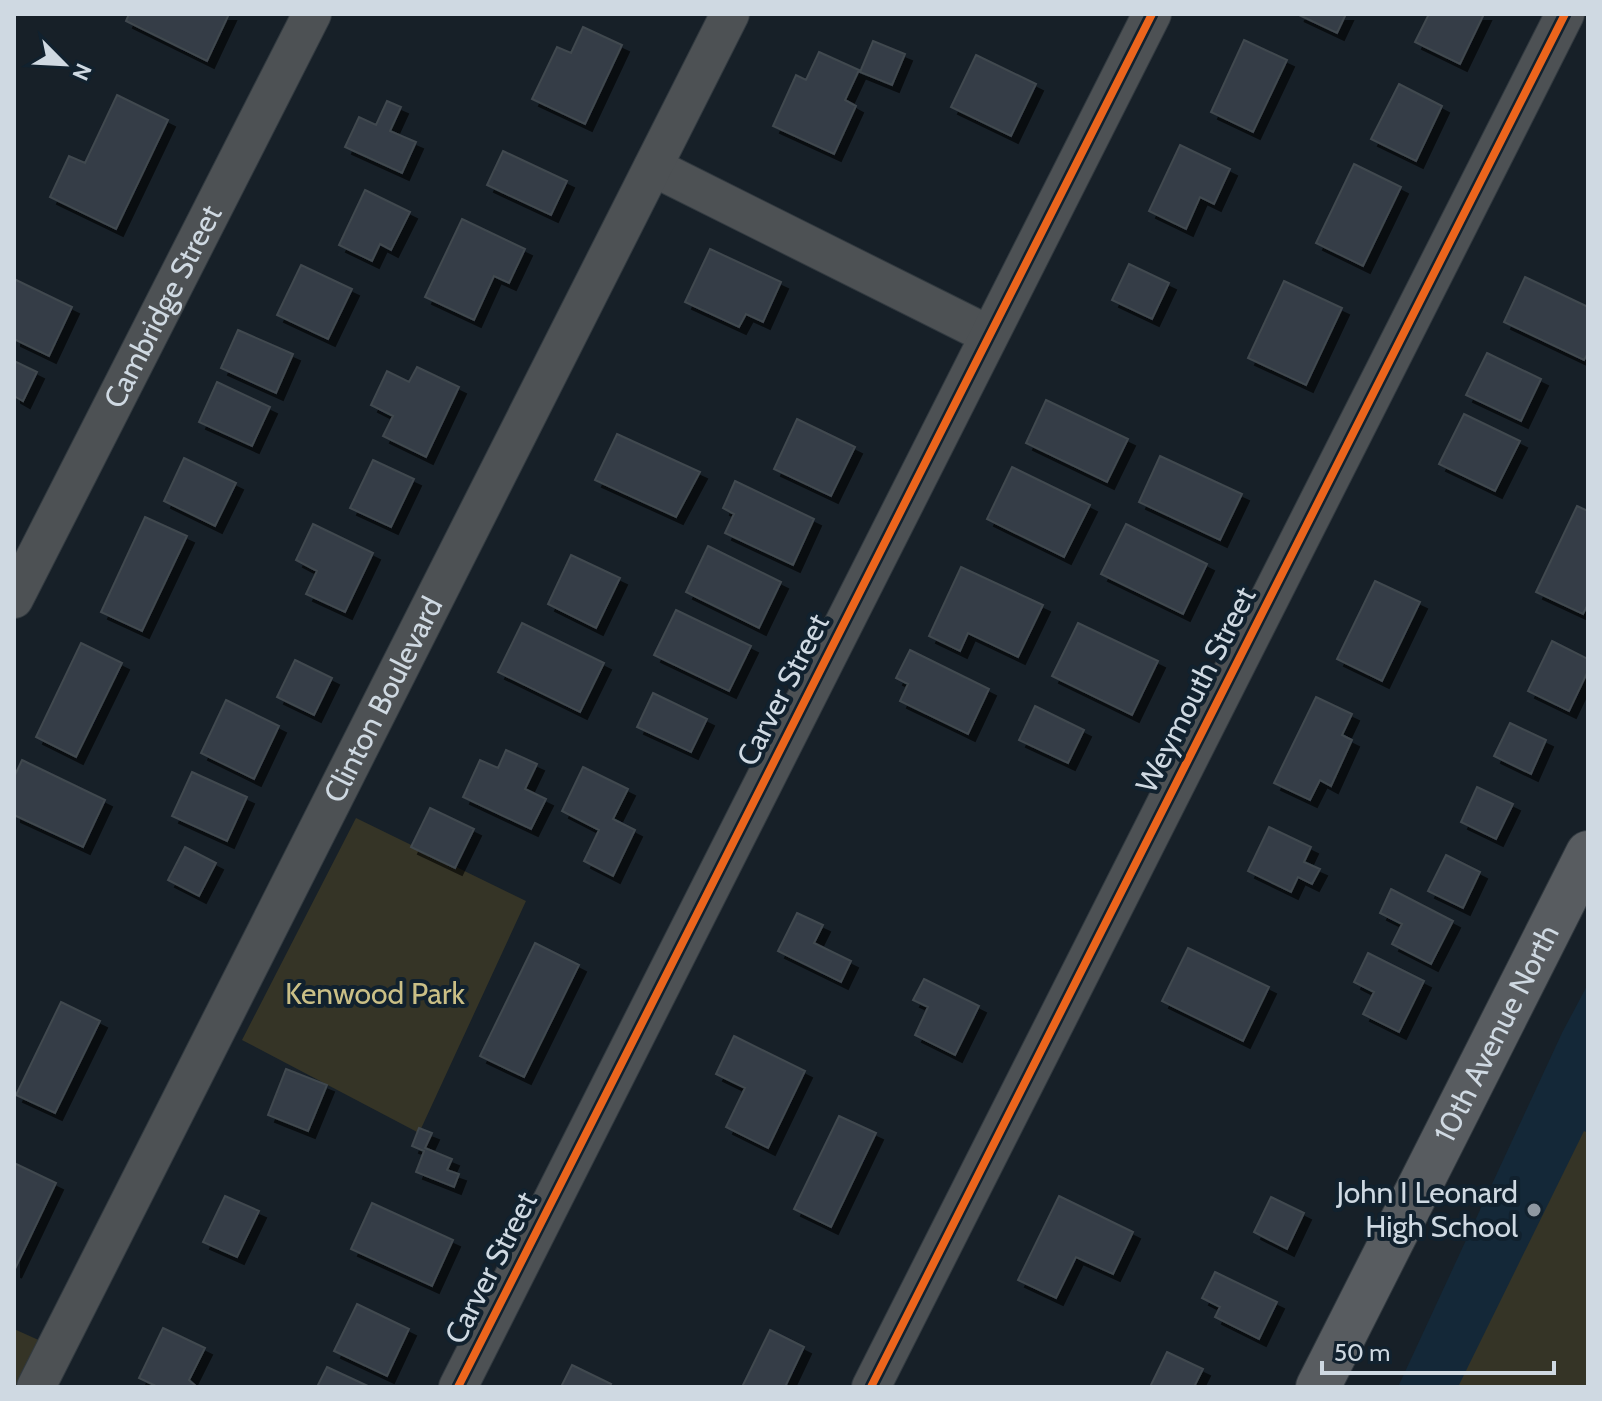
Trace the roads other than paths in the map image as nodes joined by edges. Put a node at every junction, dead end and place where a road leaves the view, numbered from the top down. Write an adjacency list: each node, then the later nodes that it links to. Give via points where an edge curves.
1 (312, 14): 7 (street, Cambridge Street)
2 (730, 14): 5 (street, Clinton Boulevard)
3 (1152, 14): 6 (street, Carver Street)
4 (1565, 14): 11 (street, Weymouth Street)
5 (653, 167): 6 (street); 9 (street, Clinton Boulevard)
6 (989, 335): 10 (street, Carver Street)
7 (14, 599)
8 (1588, 853): 12 (street, 10th Avenue North)
9 (36, 1387)
10 (458, 1387)
11 (871, 1387)
12 (1318, 1387)

